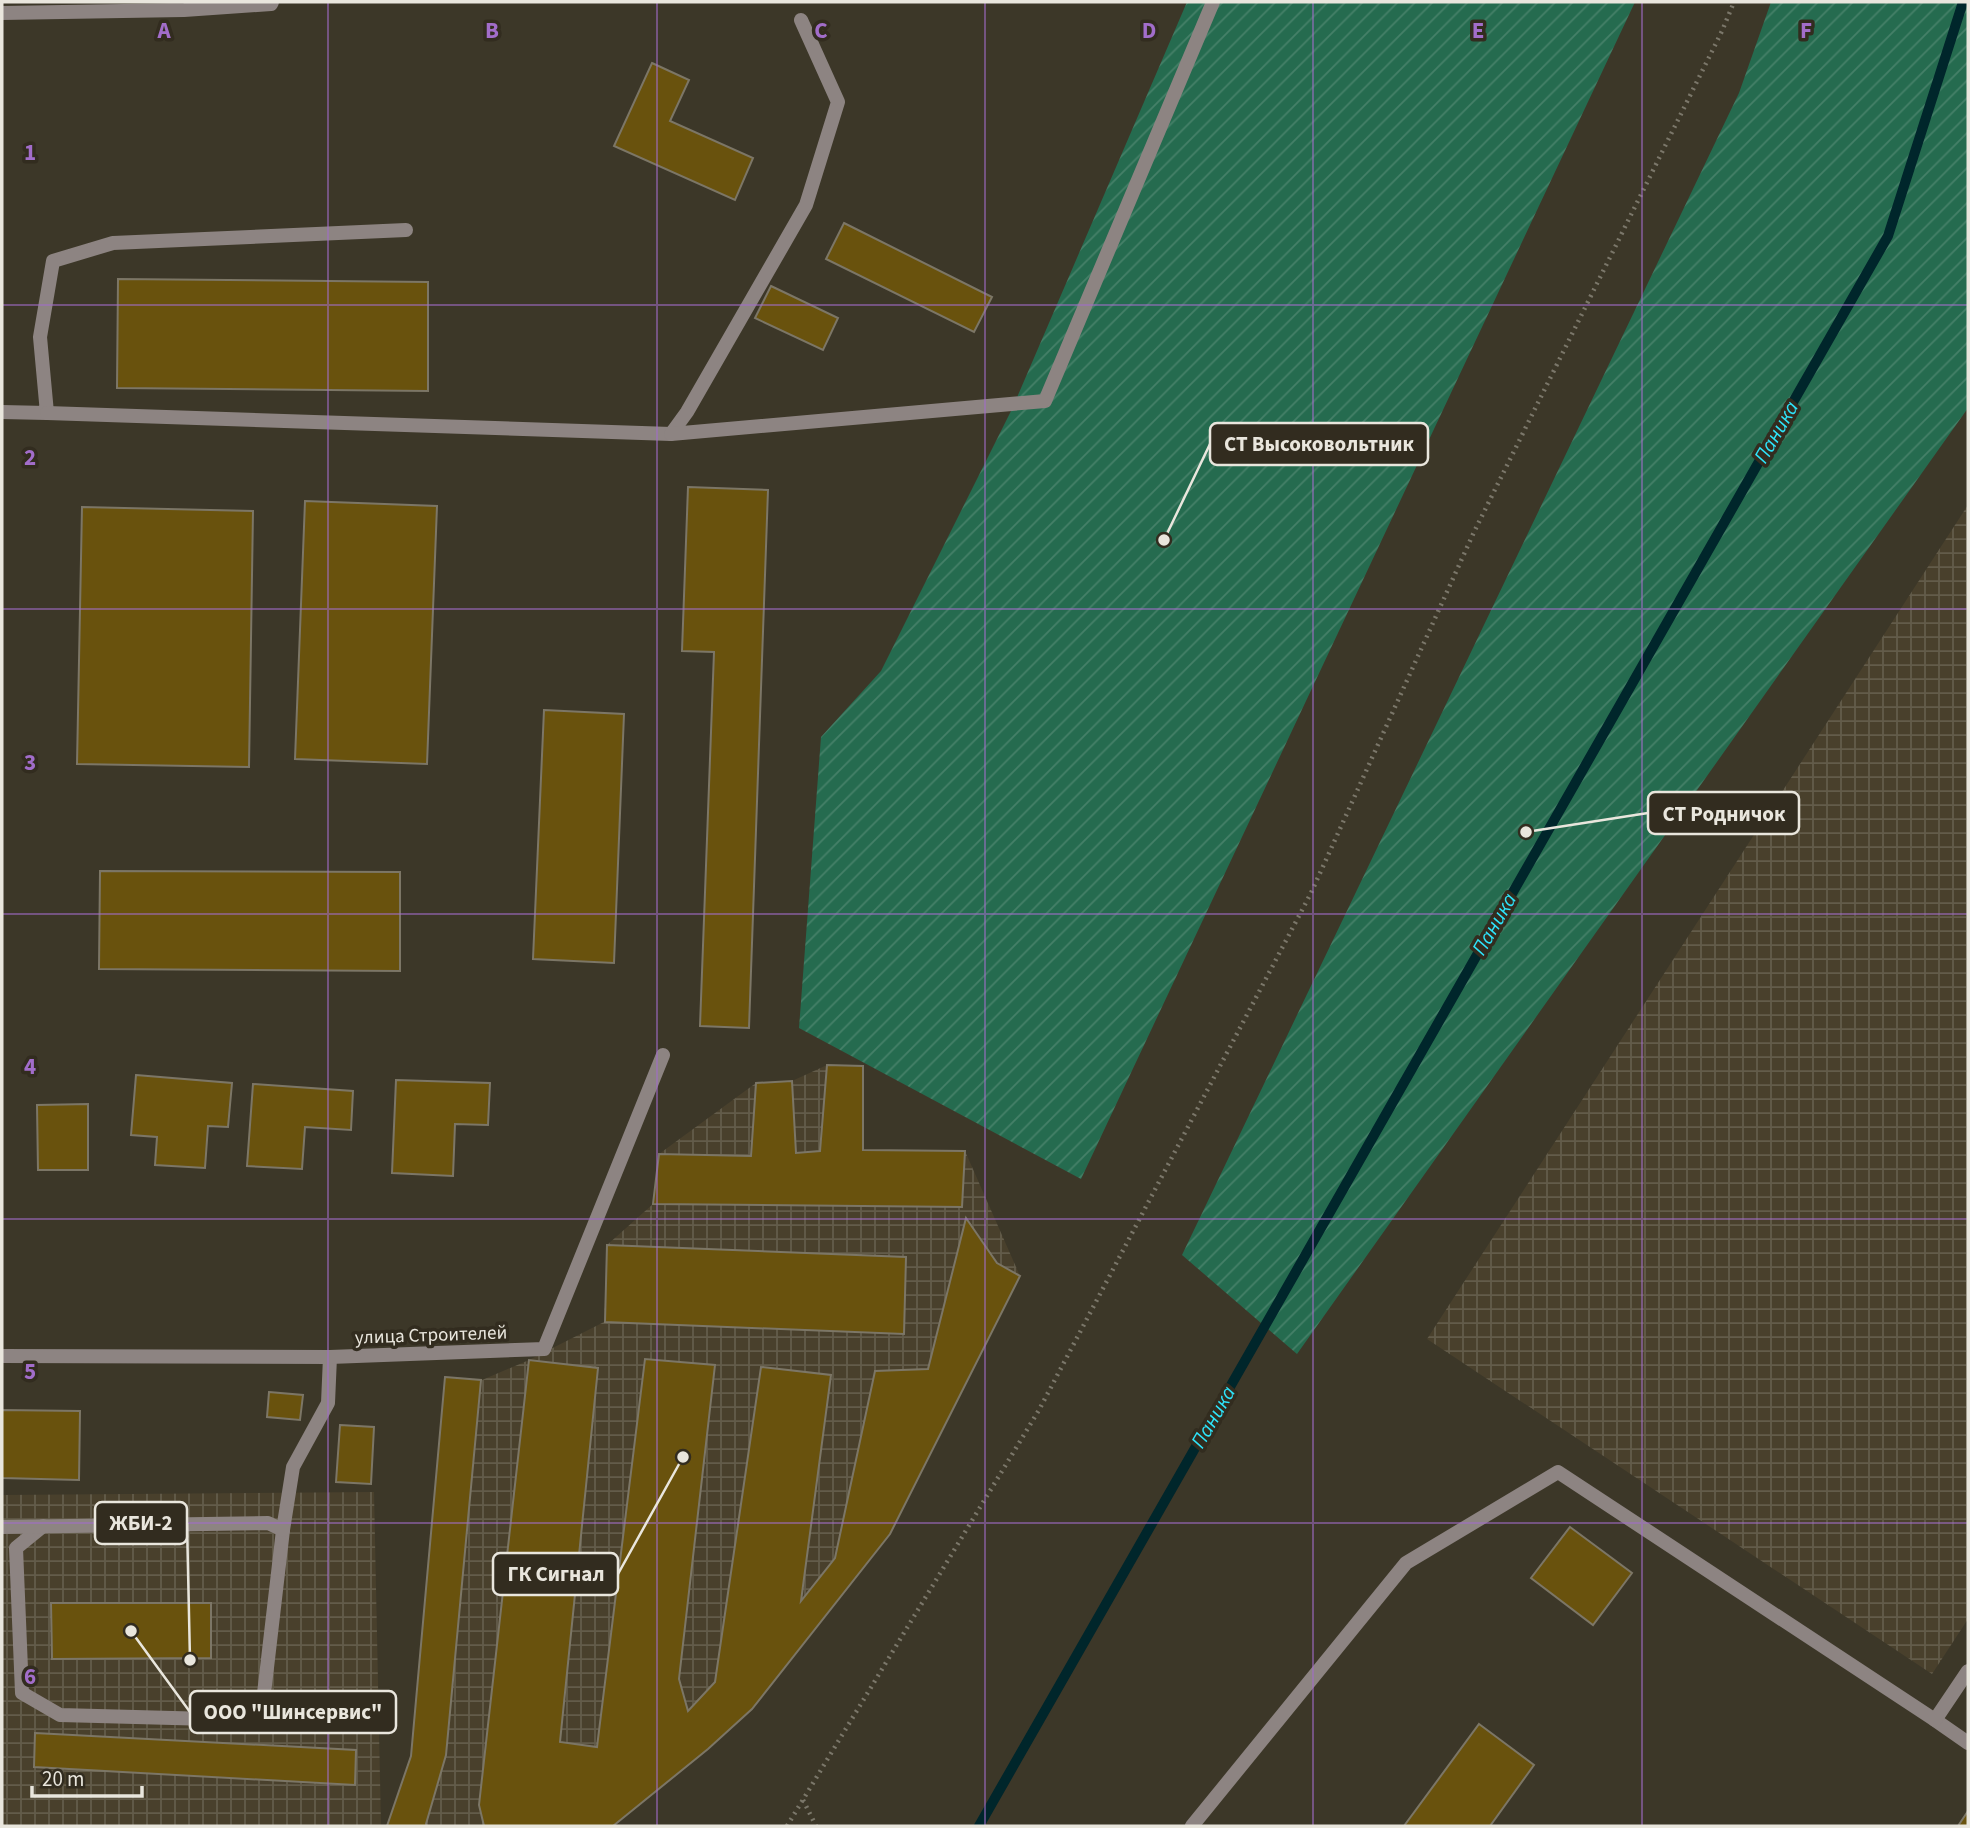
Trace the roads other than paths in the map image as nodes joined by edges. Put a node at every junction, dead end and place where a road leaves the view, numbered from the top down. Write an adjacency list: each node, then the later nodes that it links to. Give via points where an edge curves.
1 (272, 2): 3 (street, via 184,10)
2 (1213, 2): 8 (street, via 1045,401)
3 (2, 13)
4 (801, 20): 8 (street, via 838,102 806,205)
5 (406, 230): 7 (street, via 113,243 53,261 40,337)
6 (2, 412): 7 (street)
7 (47, 413): 8 (street)
8 (671, 434)
9 (663, 1055): 11 (street, улица Строителей, via 544,1349)
10 (2, 1356): 11 (street, улица Строителей)
11 (330, 1357): 14 (street, via 328,1403 293,1467)
12 (43, 1526): 13 (street); 14 (street, via 268,1523); 14 (street, via 16,1548 22,1693 60,1715 248,1720 262,1702)
13 (2, 1527)
14 (283, 1530)
15 (1968, 1671): 16 (street)
16 (1935, 1720): 17 (street); 18 (street, via 1558,1472 1406,1563)
17 (1968, 1743)
18 (1192, 1826)

